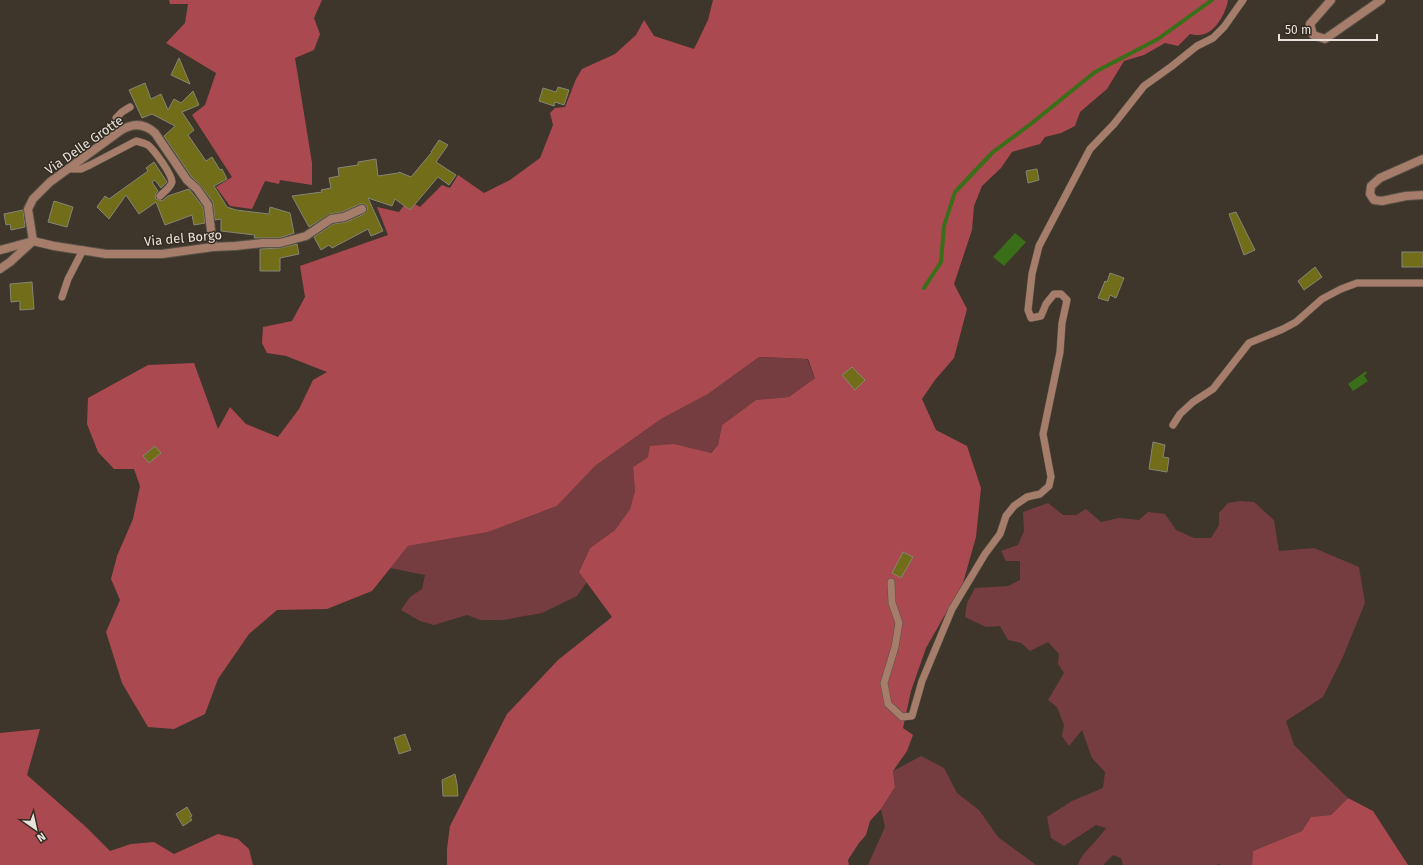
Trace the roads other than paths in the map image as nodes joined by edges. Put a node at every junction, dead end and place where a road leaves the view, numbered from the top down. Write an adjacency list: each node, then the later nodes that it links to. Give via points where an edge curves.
1 (1243, 0): 19 (lane, via 1214,38 1197,46 1144,86 1090,149 1039,246 1032,274 1028,310 1032,318 1040,316 1054,294 1061,294 1067,300 1060,352 1043,434 1051,477 1049,486 1040,494 1027,497 1014,506 1006,516 1000,534 952,609 922,682 912,716 902,717 888,704 884,684 899,623 892,603)
2 (1331, 0): 3 (street, via 1310,24 1313,35 1325,39)
3 (1381, 0)
4 (130, 107): 5 (lane, via 116,118)
5 (120, 131): 7 (street, Via Delle Grotte); 12 (street, Via Delle Grotte, via 126,127 142,125 155,133 187,180 208,205)
6 (1423, 159): 8 (street, via 1380,178 1371,186 1370,194 1374,200)
7 (69, 169): 9 (lane, via 81,169 136,141 142,142 171,175 170,186); 11 (street, Via Delle Grotte, via 50,182 33,199 28,210)
8 (1423, 195)
9 (160, 196)
10 (362, 209): 12 (street, Via del Borgo, via 344,217 331,218 306,236 296,239 280,243)
11 (34, 241): 13 (street, Via del Borgo); 14 (street, Via del Borgo); 15 (street)
12 (213, 247): 14 (street, Via del Borgo, via 162,254 117,255)
13 (0, 250)
14 (83, 250): 17 (lane)
15 (0, 269)
16 (1423, 283): 18 (lane, via 1357,283 1328,296 1290,326 1249,344 1213,389 1180,414)
17 (62, 297)
18 (1174, 425)
19 (891, 582)

